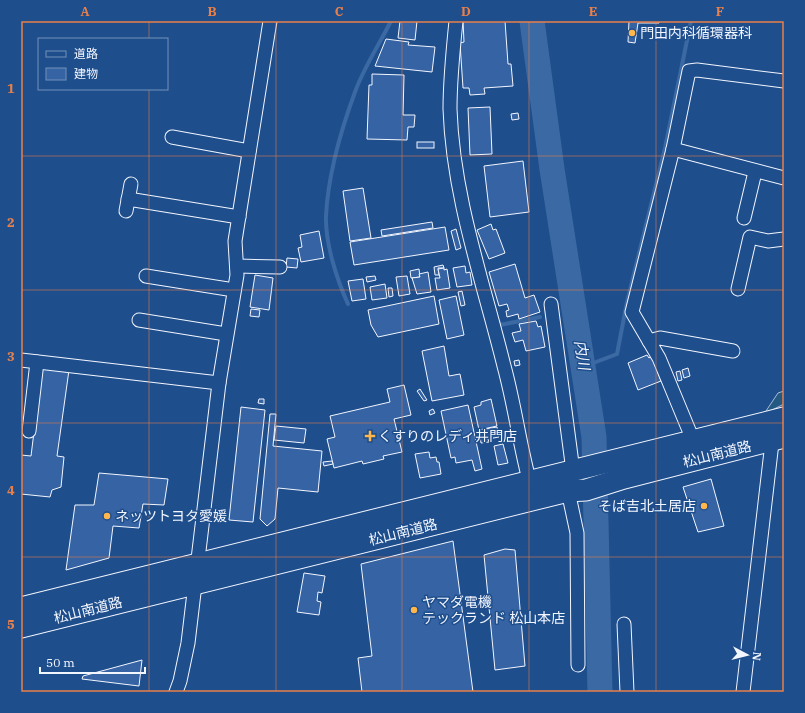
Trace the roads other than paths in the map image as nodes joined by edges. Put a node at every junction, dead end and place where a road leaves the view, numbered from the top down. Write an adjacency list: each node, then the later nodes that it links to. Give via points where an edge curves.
1 (270, 21): 6 (street)
2 (456, 21): 31 (street, via 450,110 465,222 505,367)
3 (784, 81): 5 (street, via 689,71)
4 (172, 137): 6 (street)
5 (673, 150): 7 (street); 21 (street, via 632,312)
6 (249, 151): 10 (street)
7 (755, 172): 8 (street); 11 (street)
8 (784, 178)
9 (131, 184): 10 (street, via 127,205)
10 (239, 217): 13 (street, via 235,241)
11 (744, 218)
12 (784, 239): 16 (street, via 768,241 750,237)
13 (237, 266): 14 (street); 17 (street)
14 (280, 267)
15 (146, 276): 17 (street)
16 (738, 288)
17 (234, 290): 20 (street)
18 (551, 304): 30 (street)
19 (139, 320): 20 (street)
20 (226, 334): 25 (street)
21 (649, 341): 22 (street, via 660,338); 28 (street, via 659,358)
22 (733, 351)
23 (21, 360): 24 (street)
24 (38, 362): 25 (street); 27 (street)
25 (219, 382): 32 (street)
26 (779, 429): 28 (highway, 松山南道路); 29 (highway, 松山南道路); 40 (street)
27 (29, 431)
28 (692, 440): 29 (highway, 松山南道路)
29 (622, 468): 30 (highway, 松山南道路)
30 (578, 480): 31 (highway, 松山南道路); 37 (street)
31 (532, 491): 32 (highway, 松山南道路); 33 (highway, 松山南道路)
32 (198, 563): 33 (street); 34 (highway, 松山南道路)
33 (196, 584): 36 (highway, 松山南道路); 38 (street, via 188,643)
34 (21, 608)
35 (624, 624): 39 (street)
36 (21, 627)
37 (578, 665)
38 (176, 692)
39 (627, 692)
40 (743, 692)

